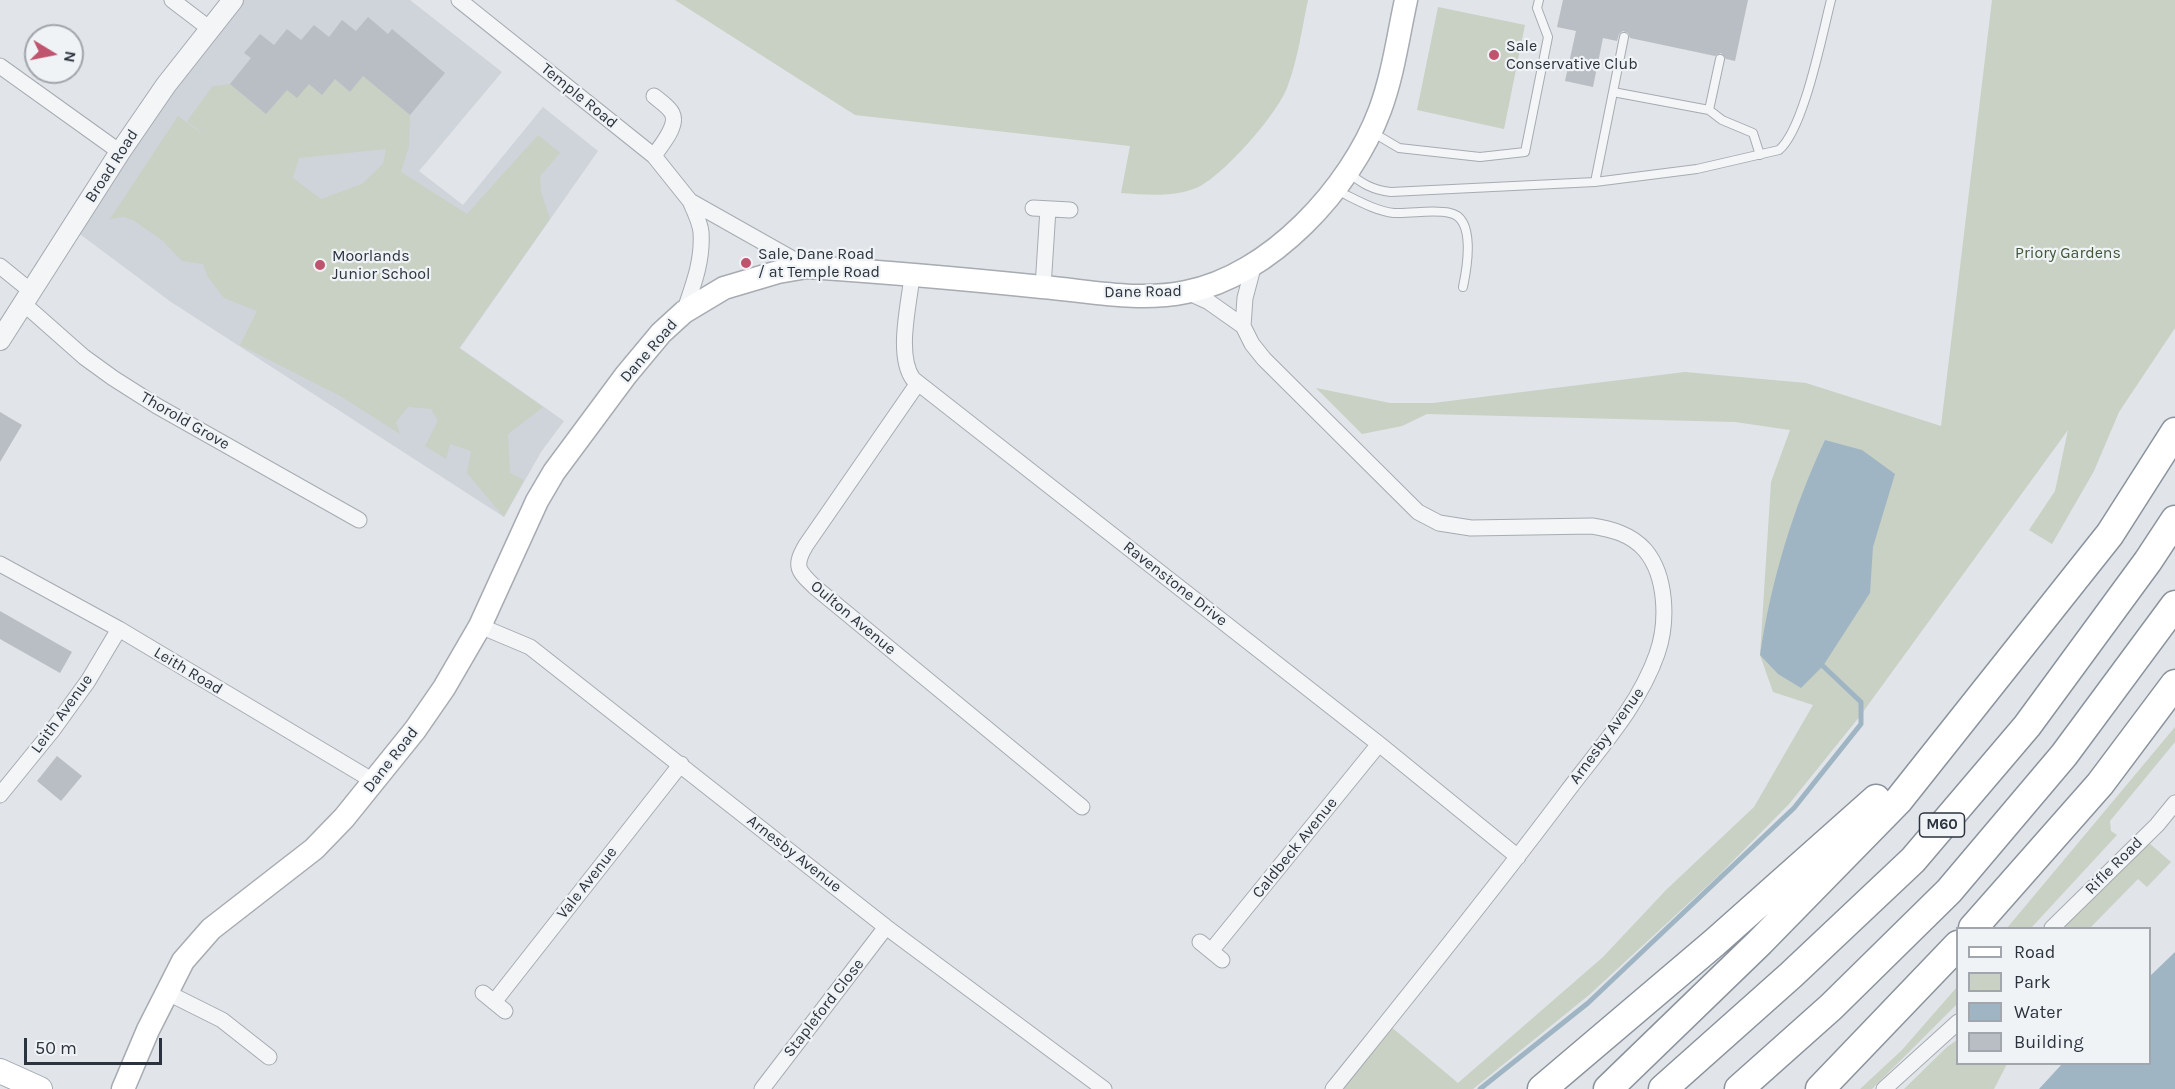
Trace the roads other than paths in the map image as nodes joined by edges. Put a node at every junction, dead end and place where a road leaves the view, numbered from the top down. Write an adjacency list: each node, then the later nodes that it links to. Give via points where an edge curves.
1 (171, 0): 7 (street)
2 (233, 0): 7 (street, Broad Road)
3 (459, 0): 17 (street, Temple Road)
4 (1406, 0): 14 (main road, Dane Road, via 1392,69)
5 (1539, 0): 14 (lane, via 1537,8 1548,37 1525,152 1480,157 1399,148)
6 (1831, 0): 16 (lane, via 1801,114 1787,143 1779,150)
7 (210, 29): 15 (street, Broad Road)
8 (1624, 37): 11 (lane)
9 (1720, 59): 13 (lane)
10 (0, 66): 15 (street)
11 (1613, 92): 13 (lane); 19 (lane)
12 (654, 96): 17 (street, via 672,112 674,120)
13 (1709, 110): 16 (lane, via 1753,133)
14 (1371, 131): 18 (main road, Dane Road)
15 (120, 152): 29 (street, Broad Road)
16 (1760, 155): 19 (lane, via 1697,169)
17 (654, 156): 20 (street, Temple Road)
18 (1340, 180): 19 (lane, via 1391,192); 22 (main road, Dane Road, via 1307,222); 27 (lane, via 1381,210 1457,215 1467,232)
19 (1595, 182)
20 (690, 201): 24 (street, Temple Road); 30 (street, Temple Road, via 701,230 700,255 697,277)
21 (1070, 210): 26 (street, via 1041,208)
22 (1254, 264): 28 (main road, Dane Road, via 1222,281); 31 (street)
23 (0, 267): 29 (street, Thorold Grove)
24 (807, 267): 25 (main road, Dane Road); 30 (main road, Dane Road, via 724,288)
25 (912, 276): 26 (main road, Dane Road); 33 (street, Ravenstone Drive, via 904,352 907,369)
26 (1043, 287): 28 (main road, Dane Road, via 1117,296)
27 (1463, 288)
28 (1186, 292): 31 (street, Arnesby Avenue, via 1209,302)
29 (28, 298): 32 (street, Broad Road); 35 (street, Thorold Grove, via 84,357 113,378)
30 (684, 312): 39 (main road, Dane Road, via 626,375 554,472)
31 (1243, 326): 49 (street, Arnesby Avenue, via 1264,359 1418,512 1439,523 1471,528 1611,529 1629,537 1653,563 1665,615 1658,652 1643,688)
32 (0, 340)
33 (918, 383): 43 (street, Ravenstone Drive); 48 (street, Oulton Avenue, via 806,545 799,558 800,573)
34 (2175, 432): 42 (highway, M60, via 2110,534)
35 (359, 520)
36 (2175, 520): 68 (highway, M60, via 2027,726 1913,860)
37 (0, 564): 40 (street, Leith Road)
38 (2175, 605): 69 (highway, M60, via 2064,755 1949,891 1831,1007)
39 (480, 626): 44 (street, Arnesby Avenue, via 530,647); 45 (main road, Dane Road, via 444,688)
40 (119, 630): 45 (street, Leith Road); 46 (street, Leith Avenue, via 76,698)
41 (2175, 684): 51 (highway, via 2100,784)
42 (1988, 689): 66 (highway, M60, via 1878,797); 67 (highway, M60, via 1898,801)
43 (1379, 744): 49 (street, Ravenstone Drive); 54 (street, Caldbeck Avenue)
44 (681, 764): 50 (street, Arnesby Avenue); 56 (street, Vale Avenue)
45 (375, 782): 55 (main road, Dane Road, via 314,849 211,929 183,961)
46 (0, 795)
47 (2175, 803): 52 (street, Rifle Road)
48 (1082, 807)
49 (1518, 857): 65 (street, Arnesby Avenue)
50 (886, 927): 63 (street, Stapleford Close); 64 (street, Arnesby Avenue)
51 (1974, 927)
52 (2053, 927)
53 (1956, 947): 58 (highway)
54 (1211, 951)
55 (166, 992): 59 (street, via 222,1020); 62 (main road, Dane Road)
56 (494, 1002)
57 (1956, 1024): 72 (street)
58 (1865, 1040): 70 (highway); 71 (highway)
59 (269, 1057)
60 (0, 1071): 61 (main road)
61 (40, 1089)
62 (123, 1089)
63 (762, 1089)
64 (1104, 1089)
65 (1334, 1089)
66 (1542, 1089)
67 (1608, 1089)
68 (1663, 1089)
69 (1739, 1089)
70 (1809, 1089)
71 (1820, 1089)
72 (1884, 1089)

